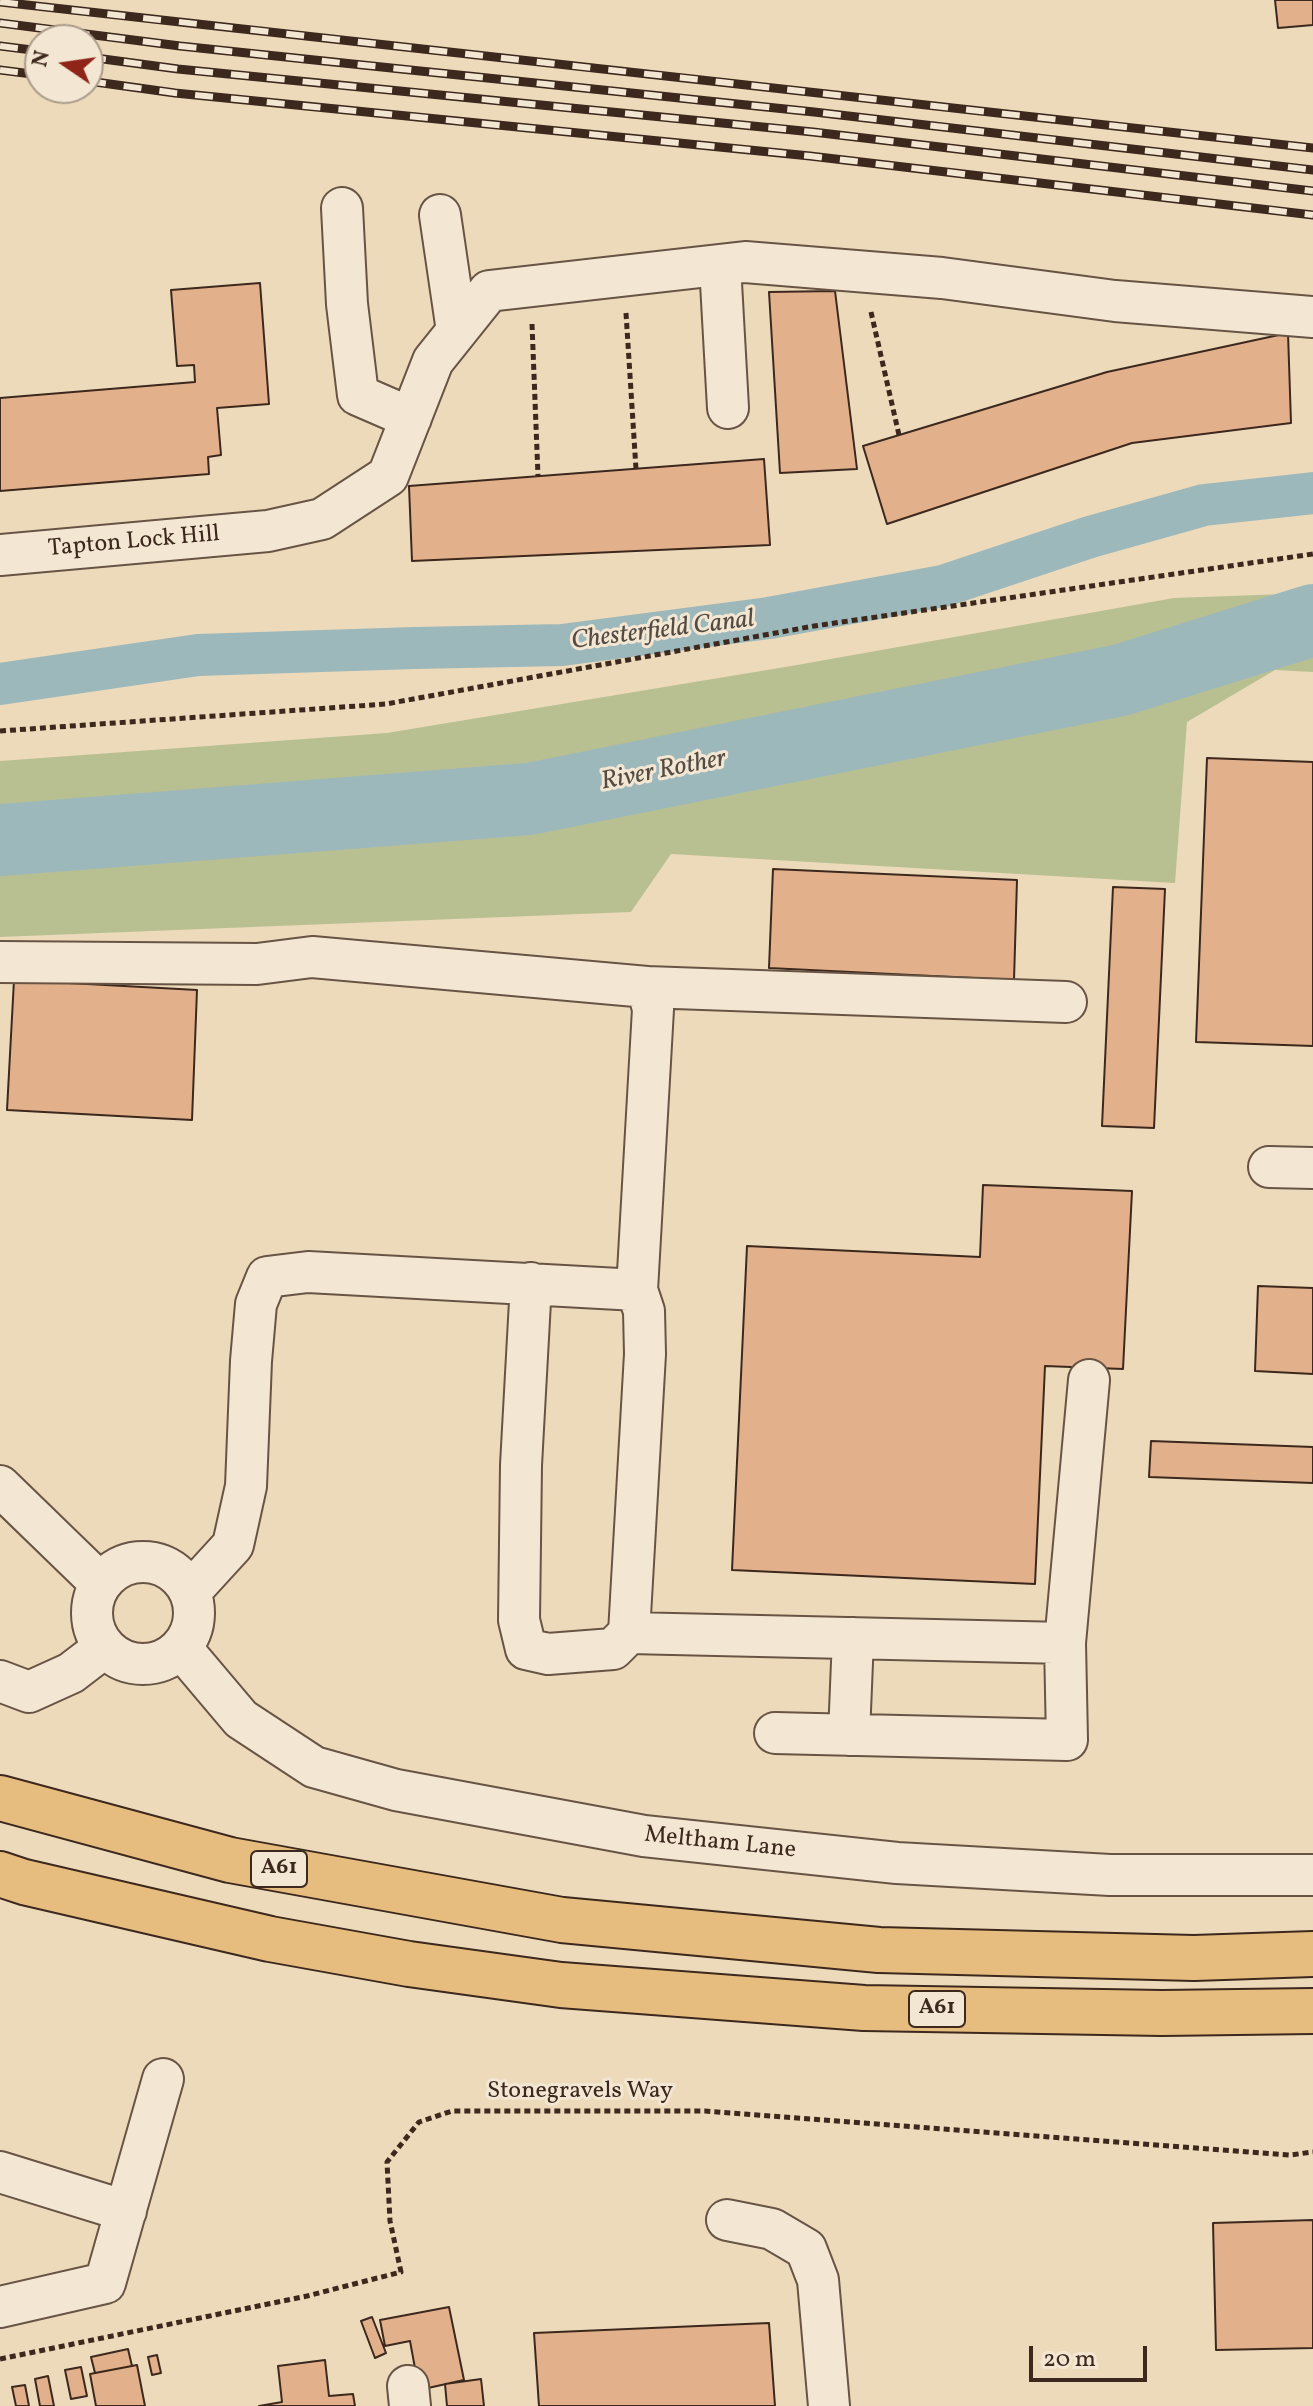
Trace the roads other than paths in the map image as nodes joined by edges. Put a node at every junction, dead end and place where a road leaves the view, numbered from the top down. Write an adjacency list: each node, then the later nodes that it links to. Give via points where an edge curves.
1 (342, 208): 7 (street, via 358,395)
2 (440, 215): 5 (street)
3 (720, 265): 4 (street, Tapton Lock Hill, via 745,262 942,278 1115,301); 5 (street, Tapton Lock Hill, via 489,291); 6 (street)
4 (1313, 317)
5 (457, 331): 7 (street, Tapton Lock Hill, via 433,361)
6 (728, 408)
7 (411, 418): 8 (street, Tapton Lock Hill, via 388,476 322,519 268,531)
8 (0, 555)
9 (0, 962): 10 (street, via 257,964 312,957)
10 (647, 987): 11 (street); 15 (street, via 653,1009)
11 (1066, 1002)
12 (1269, 1167): 13 (street)
13 (1313, 1168)
14 (531, 1283): 15 (street); 19 (street, via 308,1272 267,1277 254,1317 246,1486 233,1545); 20 (street, via 521,1465 519,1620 526,1649 548,1654 613,1649)
15 (637, 1290): 20 (street, via 644,1311 645,1354)
16 (1089, 1380): 22 (street)
17 (0, 1486): 18 (street)
18 (101, 1584): 19 (street, via 125,1566 156,1564 181,1579); 23 (street, via 93,1616)
19 (190, 1592): 24 (street, via 193,1621)
20 (629, 1633): 21 (street)
21 (853, 1638): 22 (street); 27 (street)
22 (1065, 1643): 27 (street, via 1067,1740)
23 (105, 1647): 24 (street, via 118,1658 143,1664 168,1658); 25 (street, via 71,1673 29,1692)
24 (181, 1648): 30 (street, Meltham Lane, via 241,1719 314,1767 396,1790 644,1836 897,1863 1110,1875)
25 (0, 1681)
26 (775, 1733): 27 (street)
27 (849, 1735)
28 (0, 1798): 31 (highway, A61, via 230,1860 562,1920 879,1950 1194,1958)
29 (0, 1874): 32 (highway, A61, via 270,1939 561,1985 864,2008)
30 (1313, 1875)
31 (1313, 1954)
32 (1313, 2011)
33 (163, 2079): 35 (street)
34 (0, 2172): 35 (street)
35 (126, 2211): 37 (street, via 105,2283)
36 (727, 2220): 38 (street, via 772,2229 806,2249 818,2280)
37 (0, 2307)
38 (829, 2406)

